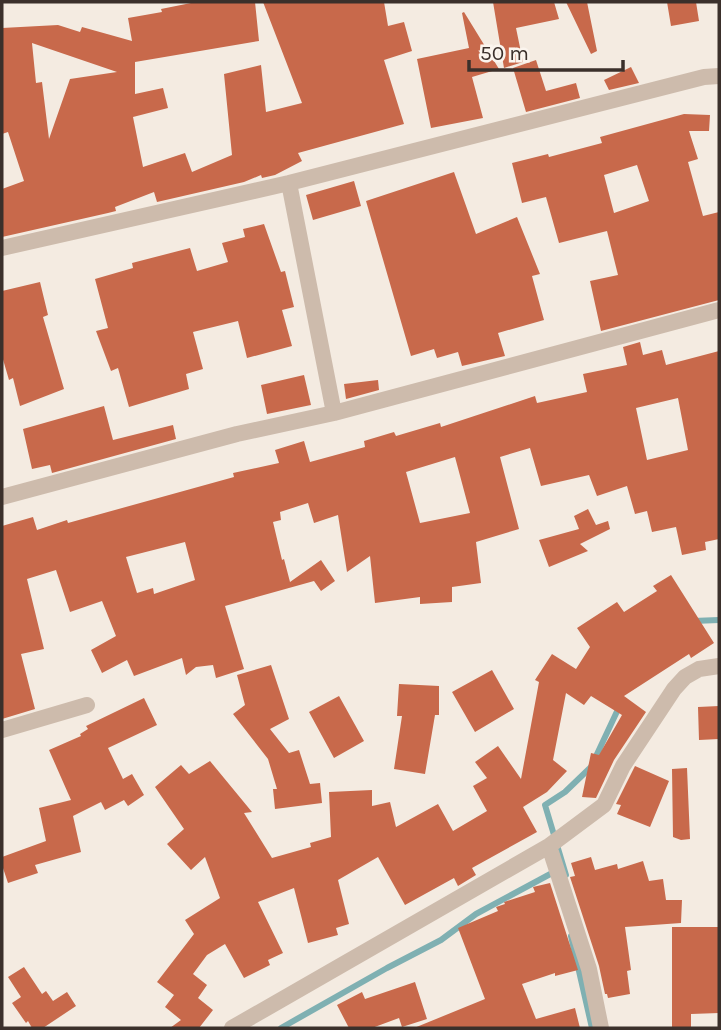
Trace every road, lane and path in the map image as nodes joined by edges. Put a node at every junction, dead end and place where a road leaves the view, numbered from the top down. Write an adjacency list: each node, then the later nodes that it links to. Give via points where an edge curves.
1 (719, 76): 2 (street)
2 (289, 183): 3 (street); 5 (street)
3 (2, 248)
4 (719, 310): 5 (street)
5 (334, 413): 6 (street)
6 (2, 497)
7 (719, 666): 10 (street, via 685,677 623,766 604,805)
8 (87, 705): 9 (street)
9 (2, 730)
10 (549, 846): 11 (street); 12 (street, via 589,969)
11 (232, 1028)
12 (601, 1028)

